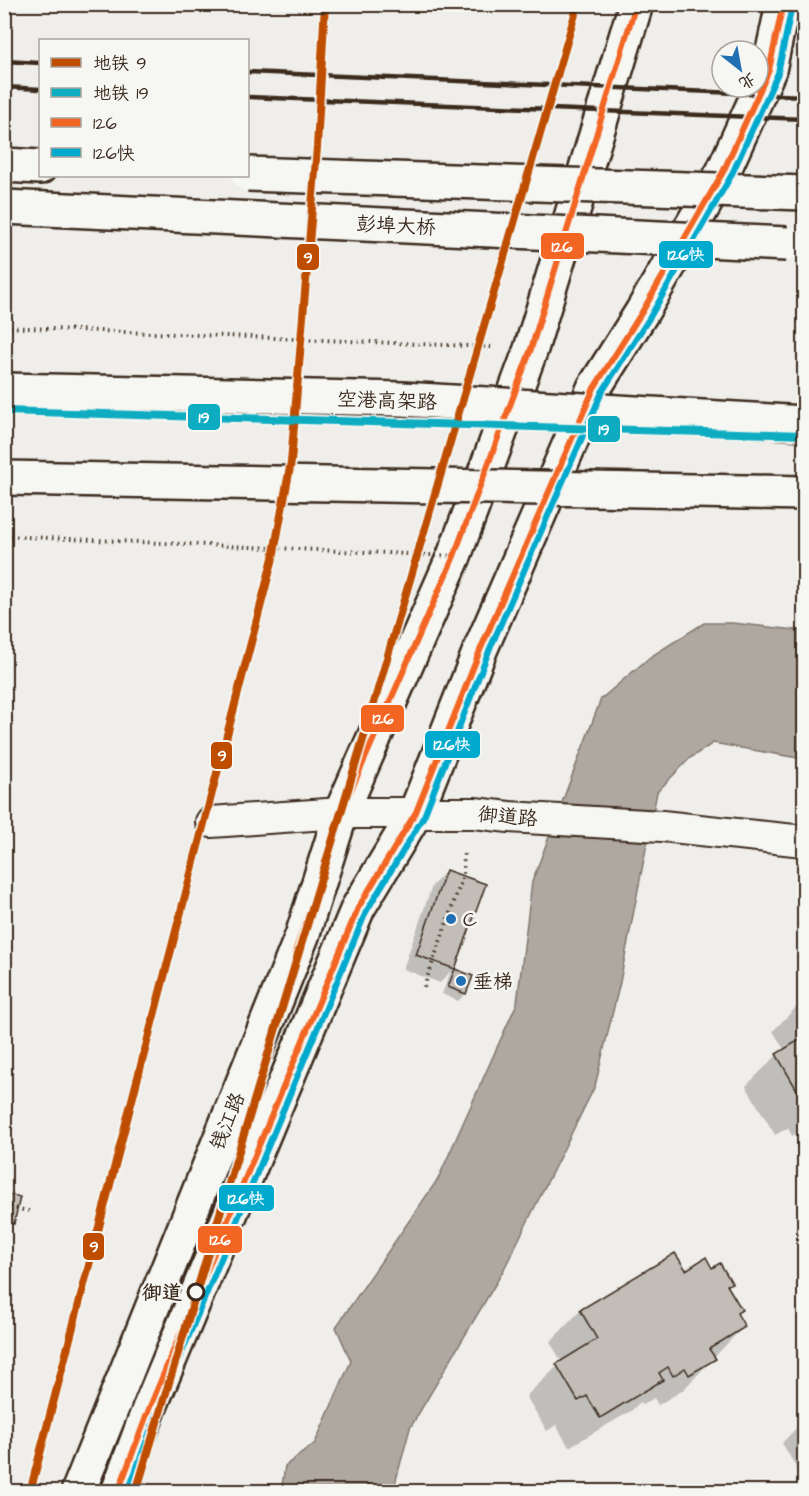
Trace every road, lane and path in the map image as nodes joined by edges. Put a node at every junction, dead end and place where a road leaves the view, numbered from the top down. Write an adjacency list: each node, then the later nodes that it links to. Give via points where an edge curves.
1 (636, 4): 10 (main road, 钱江路)
2 (783, 4): 17 (main road, 钱江路, via 769,70 737,141 712,192 594,388 481,648)
3 (4, 165): 4 (main road)
4 (39, 166)
5 (249, 174): 6 (main road, bridge)
6 (804, 193)
7 (4, 207): 8 (main road, 彭埠大桥, bridge)
8 (796, 245)
9 (4, 327): 10 (path)
10 (531, 349): 16 (main road, 钱江路)
11 (4, 390): 12 (main road, 空港高架路, bridge, via 402,399)
12 (804, 423)
13 (4, 478): 14 (main road, bridge)
14 (804, 493)
15 (4, 536): 16 (path, bridge)
16 (454, 556): 18 (main road, 钱江路)
17 (416, 812): 18 (street, 御道路); 20 (street, 御道路, via 662,826); 26 (main road, 钱江路, via 358,908)
18 (341, 813): 19 (street, 御道路); 25 (main road, 钱江路, via 302,936)
19 (211, 822)
20 (804, 841)
21 (464, 851): 22 (path, via 463,876)
22 (424, 987)
23 (4, 1206): 24 (path)
24 (33, 1212)
25 (78, 1491)
26 (118, 1491)

